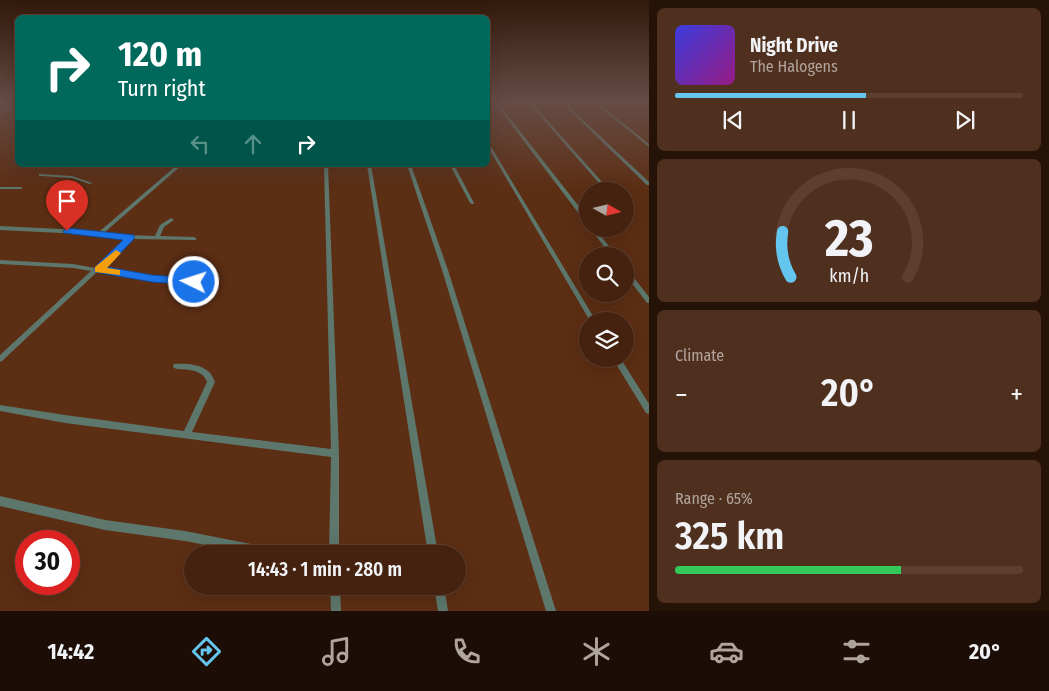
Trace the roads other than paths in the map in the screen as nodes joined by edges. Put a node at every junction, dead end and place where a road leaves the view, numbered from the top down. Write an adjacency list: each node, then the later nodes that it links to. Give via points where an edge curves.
1 (518, 132): 19 (street)
2 (555, 132): 13 (street)
3 (593, 132): 15 (street)
4 (631, 132): 5 (street)
5 (649, 146)
6 (490, 148): 31 (street)
7 (178, 167): 22 (street)
8 (326, 167): 38 (street)
9 (369, 167): 42 (street)
10 (410, 167): 47 (street)
11 (453, 167): 18 (street)
12 (41, 175): 14 (street, via 72,177)
13 (600, 182)
14 (90, 183)
15 (649, 184)
16 (0, 188): 17 (street)
17 (21, 188)
18 (472, 203)
19 (579, 210)
20 (171, 220): 24 (street, via 162,226)
21 (0, 228): 22 (street)
22 (101, 234): 23 (street)
23 (131, 237): 24 (street); 27 (street)
24 (157, 237): 25 (street)
25 (194, 239)
26 (0, 262): 27 (street)
27 (98, 270): 29 (street, via 152,279); 32 (street)
28 (634, 282): 30 (street)
29 (210, 283)
30 (649, 302)
31 (588, 312)
32 (0, 359)
33 (177, 366): 37 (street, via 204,370 210,374 212,382)
34 (622, 367): 36 (street)
35 (0, 408): 37 (street, via 64,420)
36 (649, 410)
37 (186, 435): 38 (street)
38 (335, 454): 41 (street)
39 (0, 501): 40 (street, via 105,525)
40 (231, 545)
41 (334, 545)
42 (432, 545)
43 (335, 595): 45 (street)
44 (440, 595): 46 (street)
45 (336, 611)
46 (443, 611)
47 (551, 611)

